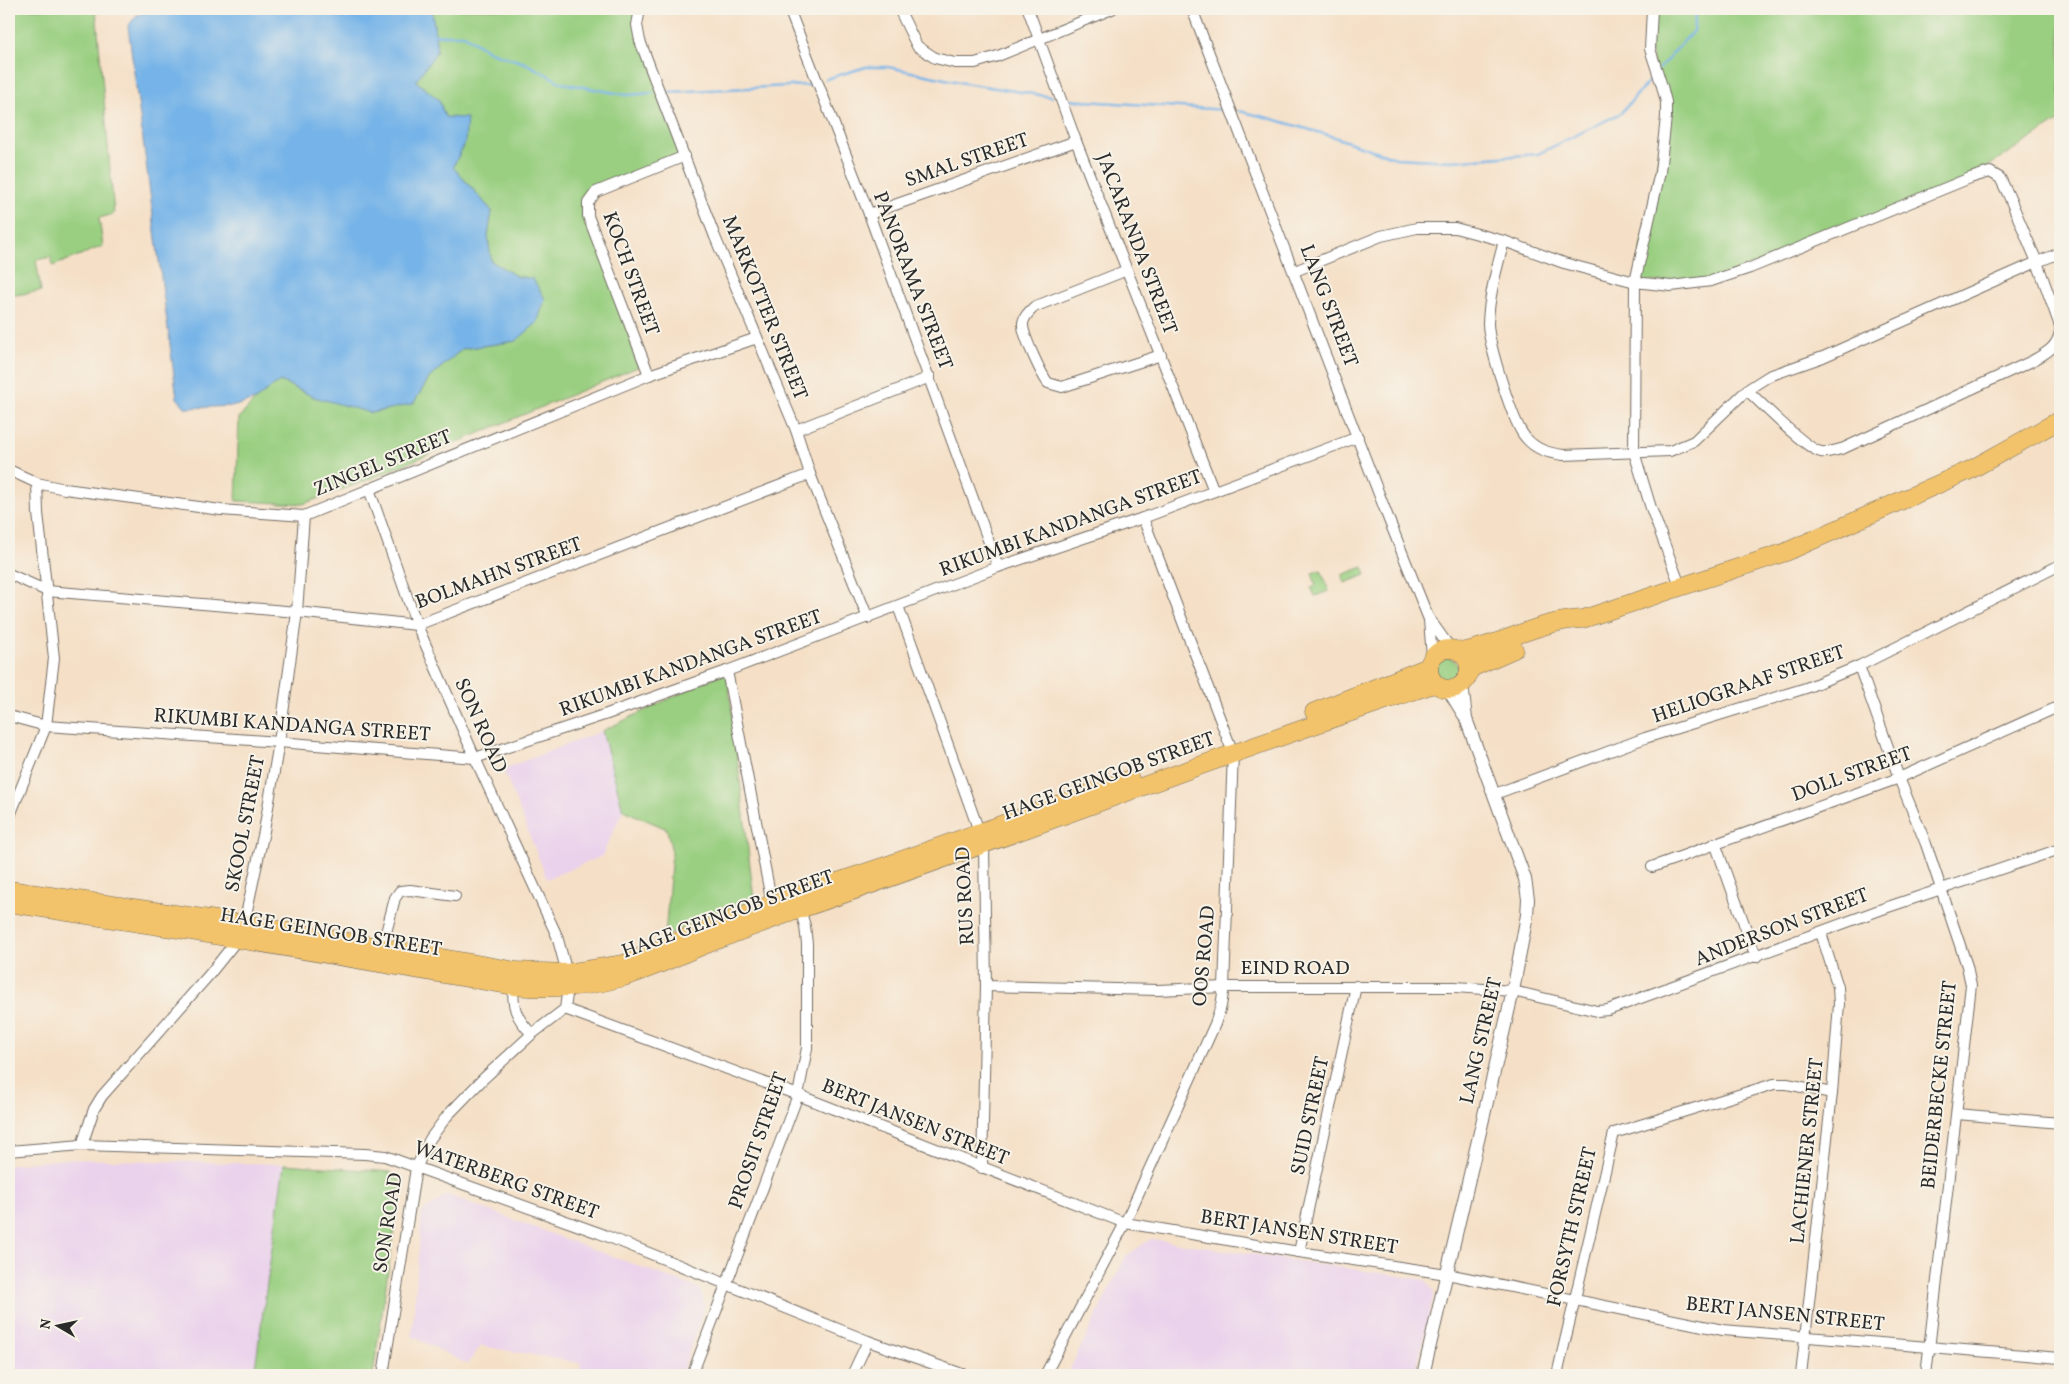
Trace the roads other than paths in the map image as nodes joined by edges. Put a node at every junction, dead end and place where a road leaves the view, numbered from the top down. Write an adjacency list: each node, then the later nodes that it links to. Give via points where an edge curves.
1 (640, 9): 10 (street, MARKOTTER STREET, via 637,25 640,41)
2 (788, 9): 11 (street, PANORAMA STREET)
3 (899, 9): 8 (street, via 917,46 935,58 955,63 975,63)
4 (1028, 9): 8 (street, JACARANDA STREET)
5 (1112, 9): 8 (street)
6 (1192, 9): 16 (street, LANG STREET)
7 (1652, 9): 17 (street, via 1650,49 1666,102 1666,117 1660,172)
8 (1040, 38): 9 (street, JACARANDA STREET)
9 (1076, 141): 11 (street, SMAL STREET); 15 (street, JACARANDA STREET)
10 (685, 156): 20 (street, MARKOTTER STREET); 22 (street, KOCH STREET, via 596,192 588,204 588,216)
11 (869, 214): 23 (street, PANORAMA STREET)
12 (1504, 241): 16 (street, via 1455,228 1416,228 1381,236); 17 (street, via 1564,263); 28 (street, via 1493,284 1488,326 1517,426 1536,448 1548,452 1563,455)
13 (2060, 253): 14 (street)
14 (2037, 262): 17 (street, via 2000,178 1990,172 1711,281 1671,286); 18 (street); 24 (street, via 1823,357 1769,376)
15 (1127, 270): 21 (street, JACARANDA STREET); 21 (street, via 1034,307 1022,325 1042,374 1048,383 1062,387)
16 (1295, 271): 27 (street, LANG STREET)
17 (1635, 282): 28 (street)
18 (2060, 326)
19 (2060, 331): 24 (street, via 2059,340 2048,352 2032,361 1830,452 1819,452 1807,445)
20 (757, 338): 22 (street, ZINGEL STREET); 26 (street, MARKOTTER STREET)
21 (1161, 355): 33 (street, JACARANDA STREET)
22 (649, 375): 32 (street, ZINGEL STREET)
23 (930, 377): 26 (street); 37 (street, PANORAMA STREET)
24 (1747, 390): 28 (street, via 1694,441 1670,451)
25 (2060, 420): 39 (highway, via 1970,470 1874,513 1786,552)
26 (796, 430): 30 (street, MARKOTTER STREET)
27 (1358, 437): 33 (street, RIKUMBI KANDANGA STREET); 43 (street, LANG STREET)
28 (1634, 452): 39 (street)
29 (9, 470): 31 (street, ZINGEL STREET)
30 (810, 474): 44 (street, MARKOTTER STREET); 46 (street, BOLMAHN STREET)
31 (37, 483): 34 (street, ZINGEL STREET, via 221,510); 40 (street)
32 (369, 489): 34 (street, ZINGEL STREET); 46 (street, SON ROAD)
33 (1214, 490): 35 (street, RIKUMBI KANDANGA STREET)
34 (304, 516): 42 (street, SKOOL STREET)
35 (1143, 518): 37 (street, RIKUMBI KANDANGA STREET); 55 (street, OOS ROAD)
36 (2060, 565): 48 (street, HELIOGRAAF STREET)
37 (998, 567): 41 (street, RIKUMBI KANDANGA STREET)
38 (9, 574): 40 (street, BOLMAHN STREET)
39 (1681, 588): 45 (highway)
40 (48, 592): 42 (street, BOLMAHN STREET); 53 (street, via 54,658)
41 (898, 606): 44 (street, RIKUMBI KANDANGA STREET); 60 (street, RUS ROAD)
42 (297, 612): 46 (street, BOLMAHN STREET); 54 (street, SKOOL STREET)
43 (1428, 617): 47 (street, LANG STREET, via 1445,641); 50 (street, LANG STREET)
44 (868, 618): 49 (street, RIKUMBI KANDANGA STREET)
45 (1583, 619): 47 (highway, HAGE GEINGOB STREET, via 1556,622 1490,646); 50 (highway, via 1564,631)
46 (417, 624): 56 (street, SON ROAD)
47 (1457, 651): 50 (highway, HAGE GEINGOB STREET, via 1442,650); 50 (highway, via 1468,662)
48 (1859, 666): 57 (street, BEIDERBECKE STREET); 58 (street, HELIOGRAAF STREET, via 1806,688 1645,738)
49 (727, 672): 56 (street, RIKUMBI KANDANGA STREET); 68 (street)
50 (1446, 675): 55 (highway, HAGE GEINGOB STREET); 58 (street, LANG STREET)
51 (2060, 706): 57 (street, DOLL STREET)
52 (9, 716): 53 (street, RIKUMBI KANDANGA STREET)
53 (46, 726): 54 (street, RIKUMBI KANDANGA STREET); 59 (street)
54 (279, 742): 56 (street, RIKUMBI KANDANGA STREET); 71 (street, SKOOL STREET, via 264,831)
55 (1231, 748): 60 (highway, HAGE GEINGOB STREET); 80 (street, OOS ROAD)
56 (475, 758): 77 (street, SON ROAD, via 557,936)
57 (1899, 778): 61 (street, DOLL STREET); 65 (street, BEIDERBECKE STREET, via 1926,844)
58 (1494, 794): 81 (street, LANG STREET, via 1528,887 1528,915)
59 (9, 818)
60 (982, 839): 68 (highway, HAGE GEINGOB STREET); 69 (highway, HAGE GEINGOB STREET); 78 (street, RUS ROAD)
61 (1715, 843): 63 (street, DOLL STREET); 74 (street)
62 (2060, 850): 65 (street, ANDERSON STREET)
63 (1652, 867)
64 (9, 890): 70 (highway, HAGE GEINGOB STREET)
65 (1940, 890): 72 (street, ANDERSON STREET); 86 (street, BEIDERBECKE STREET, via 1971,985)
66 (455, 896): 73 (street, via 400,891 395,898)
67 (9, 903): 70 (highway, HAGE GEINGOB STREET)
68 (772, 904): 77 (highway, HAGE GEINGOB STREET, via 624,964)
69 (800, 909): 77 (highway, HAGE GEINGOB STREET, via 638,973 592,984); 85 (street, PROSIT STREET, via 807,944 807,1048)
70 (180, 922): 71 (highway, HAGE GEINGOB STREET)
71 (240, 932): 73 (highway, HAGE GEINGOB STREET); 75 (highway, HAGE GEINGOB STREET); 88 (street, SKOOL STREET, via 210,975 102,1096)
72 (1821, 933): 74 (street, ANDERSON STREET); 84 (street, LACHIENER STREET, via 1838,986)
73 (382, 948): 75 (highway, HAGE GEINGOB STREET)
74 (1756, 957): 81 (street, ANDERSON STREET, via 1608,1010 1597,1011)
75 (472, 971): 76 (highway, HAGE GEINGOB STREET)
76 (515, 979): 77 (highway, HAGE GEINGOB STREET); 83 (street, via 515,1012)
77 (567, 980): 82 (street, SON ROAD)
78 (986, 986): 80 (street, EIND ROAD, via 1158,990); 91 (street, RUS ROAD)
79 (1356, 986): 80 (street, EIND ROAD); 81 (street, EIND ROAD); 93 (street, SUID STREET)
80 (1224, 987): 92 (street, OOS ROAD, via 1215,1024)
81 (1513, 991): 94 (street, LANG STREET)
82 (565, 1009): 83 (street, SON ROAD); 85 (street, BERT JANSEN STREET)
83 (532, 1034): 90 (street, SON ROAD, via 447,1116 430,1139)
84 (1832, 1093): 96 (street, FORSYTH STREET, via 1774,1084 1616,1131); 97 (street, LACHIENER STREET)
85 (798, 1095): 91 (street, BERT JANSEN STREET); 95 (street, PROSIT STREET)
86 (1957, 1114): 87 (street); 99 (street, BEIDERBECKE STREET)
87 (2060, 1123)
88 (82, 1145): 89 (street, WATERBERG STREET); 90 (street, WATERBERG STREET, via 365,1154 385,1156)
89 (9, 1151)
90 (416, 1168): 95 (street, WATERBERG STREET, via 599,1233); 101 (street, SON ROAD)
91 (982, 1168): 92 (street, BERT JANSEN STREET)
92 (1125, 1223): 93 (street, BERT JANSEN STREET); 105 (street, OOS ROAD)
93 (1299, 1252): 94 (street, BERT JANSEN STREET)
94 (1448, 1274): 96 (street, BERT JANSEN STREET); 106 (street, LANG STREET)
95 (727, 1283): 98 (street, WATERBERG STREET); 102 (street, PROSIT STREET)
96 (1574, 1299): 97 (street, BERT JANSEN STREET, via 1723,1330); 107 (street, FORSYTH STREET)
97 (1806, 1338): 99 (street, BERT JANSEN STREET); 108 (street, LACHIENER STREET)
98 (868, 1341): 103 (street); 104 (street, WATERBERG STREET)
99 (1929, 1348): 100 (street, BERT JANSEN STREET); 109 (street, BEIDERBECKE STREET)
100 (2060, 1358)
101 (383, 1375)
102 (692, 1375)
103 (852, 1375)
104 (966, 1375)
105 (1045, 1375)
106 (1423, 1375)
107 (1557, 1375)
108 (1801, 1375)
109 (1926, 1375)

